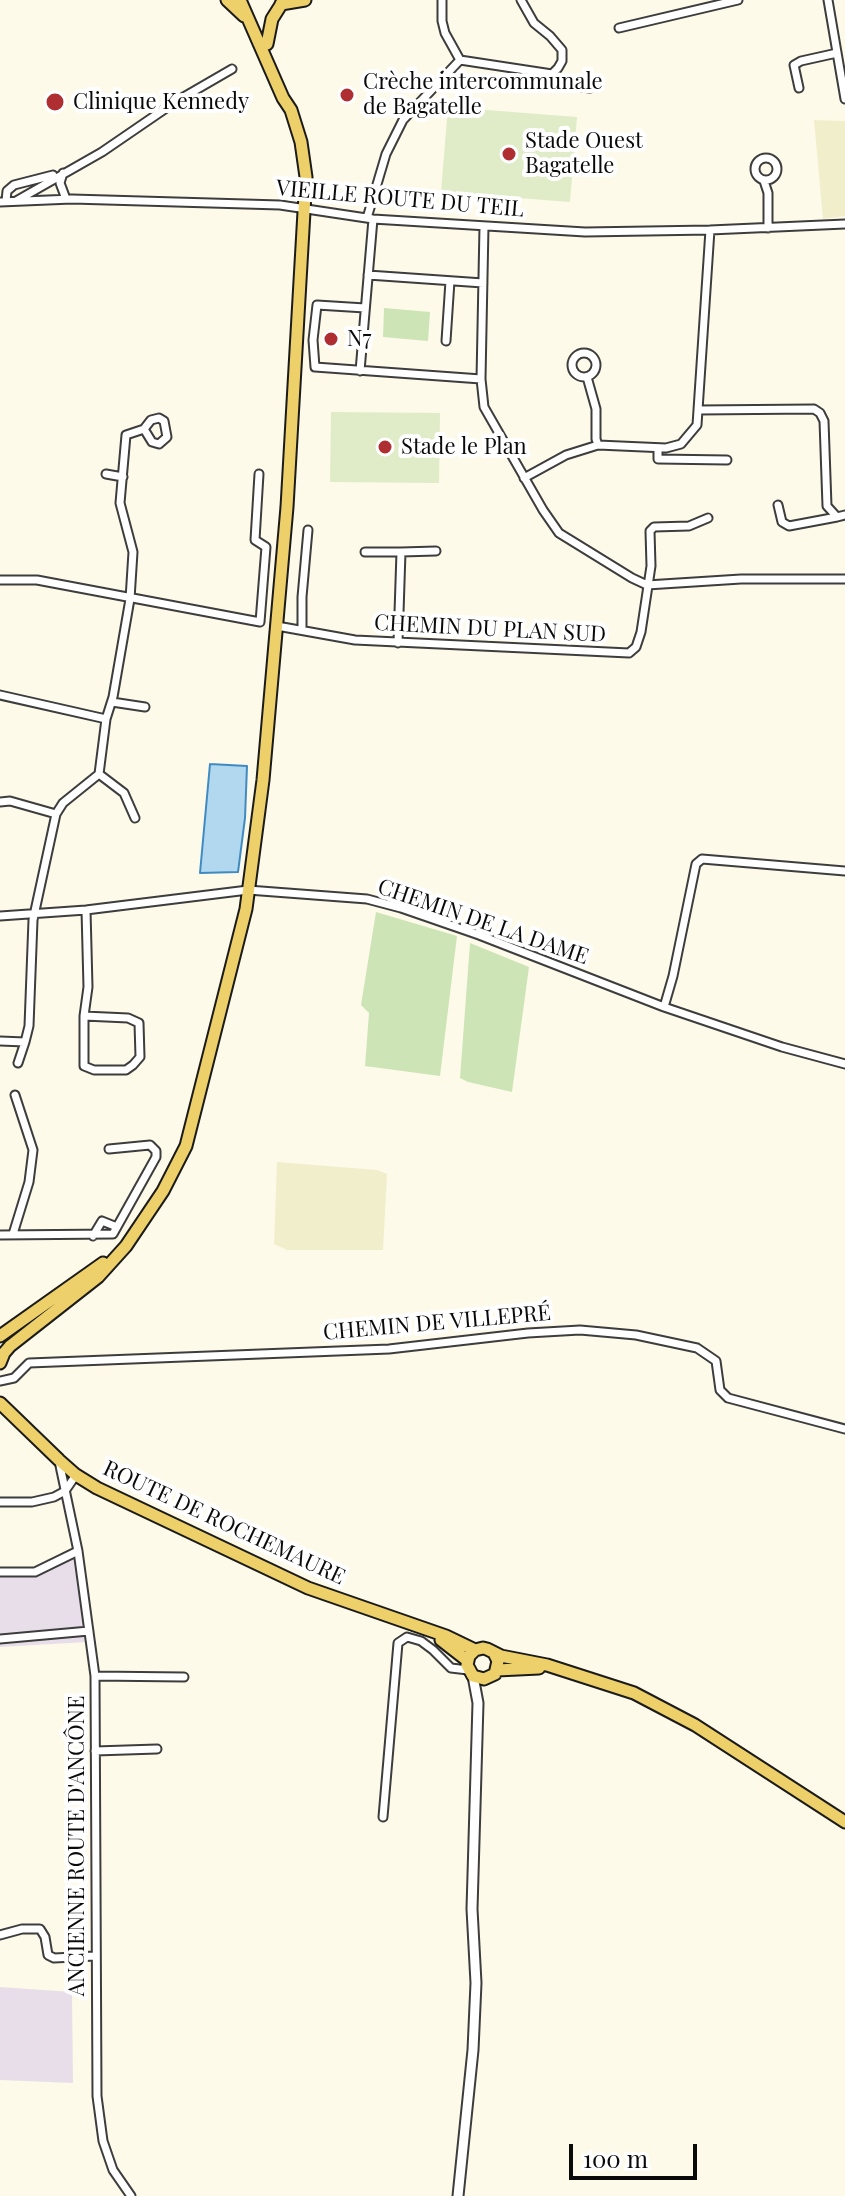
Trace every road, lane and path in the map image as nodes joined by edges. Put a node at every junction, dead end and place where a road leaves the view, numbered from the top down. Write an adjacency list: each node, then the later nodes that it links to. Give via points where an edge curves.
1 (227, 0): 10 (main road)
2 (240, 0): 10 (main road)
3 (247, 0): 12 (main road)
4 (305, 0): 9 (main road)
5 (442, 0): 14 (street, via 445,33)
6 (521, 0): 16 (street, via 534,23 562,50 562,61)
7 (738, 0): 11 (street)
8 (828, 0): 13 (street)
9 (283, 2): 12 (main road, via 272,19)
10 (251, 25): 20 (main road)
11 (619, 28)
12 (267, 44): 20 (main road)
13 (837, 53): 18 (street, via 794,65); 19 (street)
14 (460, 60): 16 (street); 27 (street, via 397,129 382,164)
15 (232, 69): 21 (street)
16 (552, 74): 17 (street, via 564,85)
17 (590, 88)
18 (799, 88)
19 (845, 99)
20 (291, 110): 26 (main road, via 304,161)
21 (63, 173): 23 (street, via 60,183); 24 (street, via 14,185); 25 (street)
22 (764, 181): 30 (street)
23 (66, 199): 25 (street, VIEILLE ROUTE DU TEIL); 26 (street, VIEILLE ROUTE DU TEIL)
24 (3, 201): 25 (street, VIEILLE ROUTE DU TEIL)
25 (16, 201)
26 (306, 207): 27 (street, VIEILLE ROUTE DU TEIL); 60 (main road)
27 (370, 219): 29 (street, VIEILLE ROUTE DU TEIL); 32 (street)
28 (845, 224): 30 (street, VIEILLE ROUTE DU TEIL)
29 (484, 226): 31 (street, VIEILLE ROUTE DU TEIL, via 585,232); 34 (street)
30 (768, 228): 31 (street, VIEILLE ROUTE DU TEIL)
31 (710, 230): 40 (street)
32 (368, 275): 33 (street); 35 (street)
33 (450, 281): 34 (street); 36 (street)
34 (483, 283): 39 (street)
35 (365, 308): 37 (street); 37 (street, via 314,308 315,367)
36 (446, 341)
37 (360, 371): 39 (street)
38 (587, 377): 42 (street)
39 (481, 379): 48 (street, via 484,407)
40 (698, 410): 43 (street, via 697,425 681,444); 50 (street, via 820,413 827,506)
41 (144, 429): 47 (street, via 126,435)
42 (598, 445): 43 (street); 48 (street)
43 (658, 448): 44 (street, via 658,459)
44 (727, 460)
45 (106, 474): 47 (street)
46 (259, 474): 59 (street, via 255,540 266,547 260,622)
47 (123, 477): 59 (street, via 120,503 133,552)
48 (524, 478): 58 (street, via 559,533)
49 (778, 505): 50 (street, via 782,522 789,526)
50 (841, 516)
51 (708, 518): 58 (street, via 650,531)
52 (308, 530): 61 (street)
53 (436, 551): 55 (street)
54 (365, 552): 55 (street)
55 (401, 552): 62 (street)
56 (845, 579): 58 (street)
57 (0, 580): 59 (street, via 37,580)
58 (647, 585): 62 (street, CHEMIN DU PLAN SUD, via 641,632 629,653)
59 (130, 599): 64 (street)
60 (277, 626): 61 (street, CHEMIN DU PLAN SUD); 72 (main road)
61 (302, 630): 62 (street, CHEMIN DU PLAN SUD)
62 (398, 643)
63 (0, 695): 66 (street)
64 (112, 702): 65 (street); 66 (street)
65 (145, 707)
66 (106, 719): 67 (street)
67 (99, 774): 69 (street); 70 (street, via 124,793)
68 (0, 802): 69 (street)
69 (56, 814): 74 (street)
70 (135, 818)
71 (845, 871): 76 (street, via 702,859 696,864)
72 (248, 890): 73 (street, CHEMIN DE LA DAME); 76 (street, CHEMIN DE LA DAME, via 367,899 401,908); 88 (main road, via 186,1146)
73 (86, 910): 74 (street, CHEMIN DE LA DAME); 77 (street)
74 (34, 915): 75 (street, CHEMIN DE LA DAME); 79 (street)
75 (0, 916)
76 (664, 1007): 81 (street, CHEMIN DE LA DAME)
77 (84, 1016): 77 (street, via 84,1066 126,1070 140,1057 139,1023)
78 (0, 1041): 79 (street)
79 (25, 1042): 80 (street)
80 (18, 1063)
81 (845, 1064)
82 (15, 1095): 85 (street, via 33,1150)
83 (109, 1149): 84 (street, via 150,1145 156,1151)
84 (117, 1227): 87 (street, via 111,1235); 87 (street, via 102,1221)
85 (13, 1234): 86 (street); 87 (street)
86 (0, 1235)
87 (93, 1236)
88 (126, 1246): 89 (main road); 90 (main road, via 98,1277 10,1346)
89 (0, 1336)
90 (0, 1363)
91 (0, 1381): 94 (street, CHEMIN DE VILLEPRÉ, via 14,1378 29,1363 389,1349 580,1330 697,1348 716,1361 720,1390 728,1398)
92 (0, 1403): 95 (main road, ROUTE DE ROCHEMAURE)
93 (0, 1417): 95 (main road, ROUTE DE ROCHEMAURE)
94 (845, 1429)
95 (59, 1460): 96 (main road, ROUTE DE ROCHEMAURE); 97 (street, ANCIENNE ROUTE D'ANCÔNE)
96 (76, 1475): 97 (street); 104 (main road, ROUTE DE ROCHEMAURE, via 308,1588 424,1628)
97 (65, 1491): 98 (street, via 44,1500); 99 (street, ANCIENNE ROUTE D'ANCÔNE)
98 (0, 1502)
99 (78, 1551): 100 (street, via 44,1569); 101 (street, ANCIENNE ROUTE D'ANCÔNE)
100 (0, 1572)
101 (89, 1631): 102 (street); 107 (street, ANCIENNE ROUTE D'ANCÔNE)
102 (0, 1639)
103 (494, 1653): 104 (main road, via 487,1649); 105 (main road); 106 (main road, via 498,1661)
104 (471, 1664): 106 (main road); 109 (street); 112 (street, via 451,1668 421,1641 407,1637 398,1643)
105 (560, 1669): 106 (main road, via 510,1668); 113 (main road, via 661,1706)
106 (492, 1674): 109 (street)
107 (95, 1676): 108 (street); 111 (street, ANCIENNE ROUTE D'ANCÔNE)
108 (184, 1677)
109 (478, 1703): 117 (street, via 472,1909 476,1983)
110 (157, 1749): 111 (street)
111 (95, 1751): 115 (street, ANCIENNE ROUTE D'ANCÔNE)
112 (383, 1817)
113 (845, 1822)
114 (0, 1935): 115 (street, via 40,1929 48,1955 54,1958)
115 (95, 1956): 116 (street, ANCIENNE ROUTE D'ANCÔNE, via 97,2096 103,2141 113,2170)
116 (131, 2196)
117 (458, 2196)

